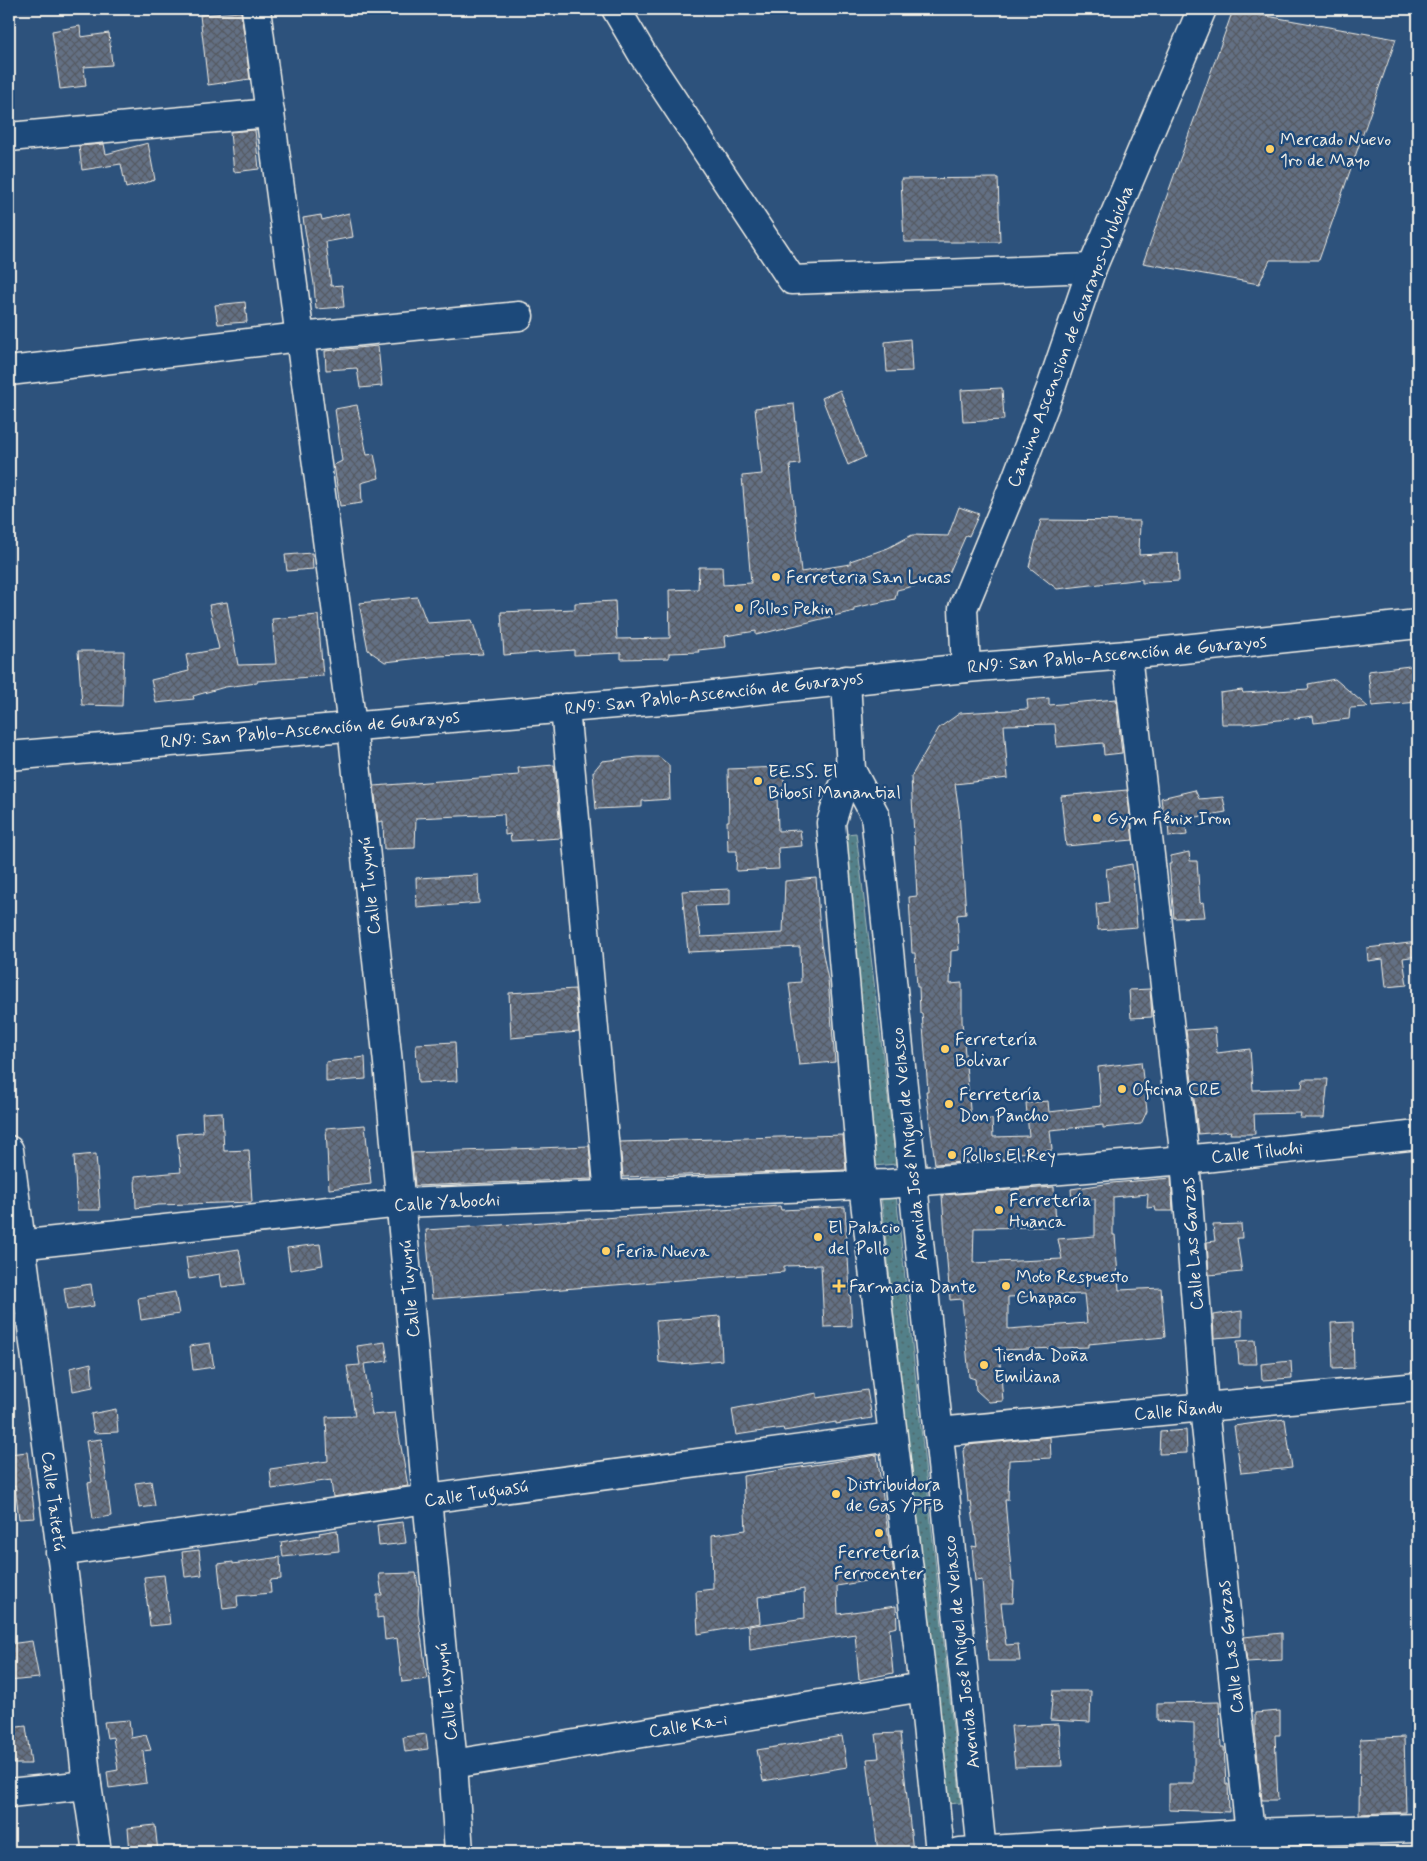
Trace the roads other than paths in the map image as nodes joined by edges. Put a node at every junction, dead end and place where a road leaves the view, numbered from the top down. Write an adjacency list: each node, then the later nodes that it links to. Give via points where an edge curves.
1 (256, 9): 4 (main road, Calle Tuyuyú)
2 (616, 9): 6 (main road, via 792,280)
3 (1202, 9): 6 (main road, Camino Ascension de Guarayos-Urubicha)
4 (270, 113): 5 (main road); 8 (main road, Calle Tuyuyú)
5 (9, 137)
6 (1092, 268): 12 (main road, Camino Ascension de Guarayos-Urubicha, via 1022,465 963,608)
7 (519, 316): 8 (main road)
8 (300, 336): 9 (main road); 15 (main road, Calle Tuyuyú)
9 (9, 371)
10 (1418, 624): 11 (main road, RN9: San Pablo-Ascención de Guarayos)
11 (1127, 654): 12 (main road, RN9: San Pablo-Ascención de Guarayos); 20 (main road, Calle Las Garzas)
12 (966, 668): 13 (main road, RN9: San Pablo-Ascención de Guarayos)
13 (846, 680): 14 (main road, RN9: San Pablo-Ascención de Guarayos); 17 (main road, Avenida José Miguel de Velasco)
14 (564, 708): 15 (main road, RN9: San Pablo-Ascención de Guarayos); 22 (main road)
15 (352, 726): 16 (main road, RN9: San Pablo-Ascención de Guarayos); 23 (main road, Calle Tuyuyú)
16 (9, 756)
17 (852, 770): 21 (main road, Avenida José Miguel de Velasco, via 875,815); 21 (main road, Avenida José Miguel de Velasco, via 831,823)
18 (1418, 1135): 20 (main road, Calle Tiluchi)
19 (9, 1150): 24 (main road, Calle Taitetú)
20 (1186, 1160): 21 (main road, Calle Tiluchi); 26 (main road, Calle Las Garzas)
21 (888, 1184): 22 (main road, Calle Yabochi); 27 (main road, Avenida José Miguel de Velasco); 28 (main road, Avenida José Miguel de Velasco, via 881,1328)
22 (609, 1195): 23 (main road, Calle Yabochi)
23 (401, 1203): 24 (main road, Calle Yabochi); 29 (main road, Calle Tuyuyú)
24 (15, 1245): 30 (main road, Calle Taitetú)
25 (1418, 1387): 26 (main road, Calle Ñandu)
26 (1204, 1408): 27 (main road, Calle Ñandu); 36 (main road, Calle Las Garzas)
27 (938, 1432): 40 (main road, Avenida José Miguel de Velasco)
28 (892, 1437): 29 (main road, Calle Tuguasú); 31 (main road, Avenida José Miguel de Velasco)
29 (427, 1499): 30 (main road, Calle Tuguasú); 32 (main road, Calle Tuyuyú)
30 (60, 1552): 33 (main road, Calle Taitetú)
31 (923, 1687): 32 (main road, Calle Ka-i); 39 (main road, Avenida José Miguel de Velasco)
32 (453, 1764): 38 (main road, Calle Tuyuyú)
33 (87, 1785): 34 (main road); 37 (main road, Calle Taitetú)
34 (9, 1793)
35 (1418, 1828): 36 (main road)
36 (1250, 1833): 40 (main road)
37 (97, 1852)
38 (459, 1852)
39 (940, 1852)
40 (975, 1852)

